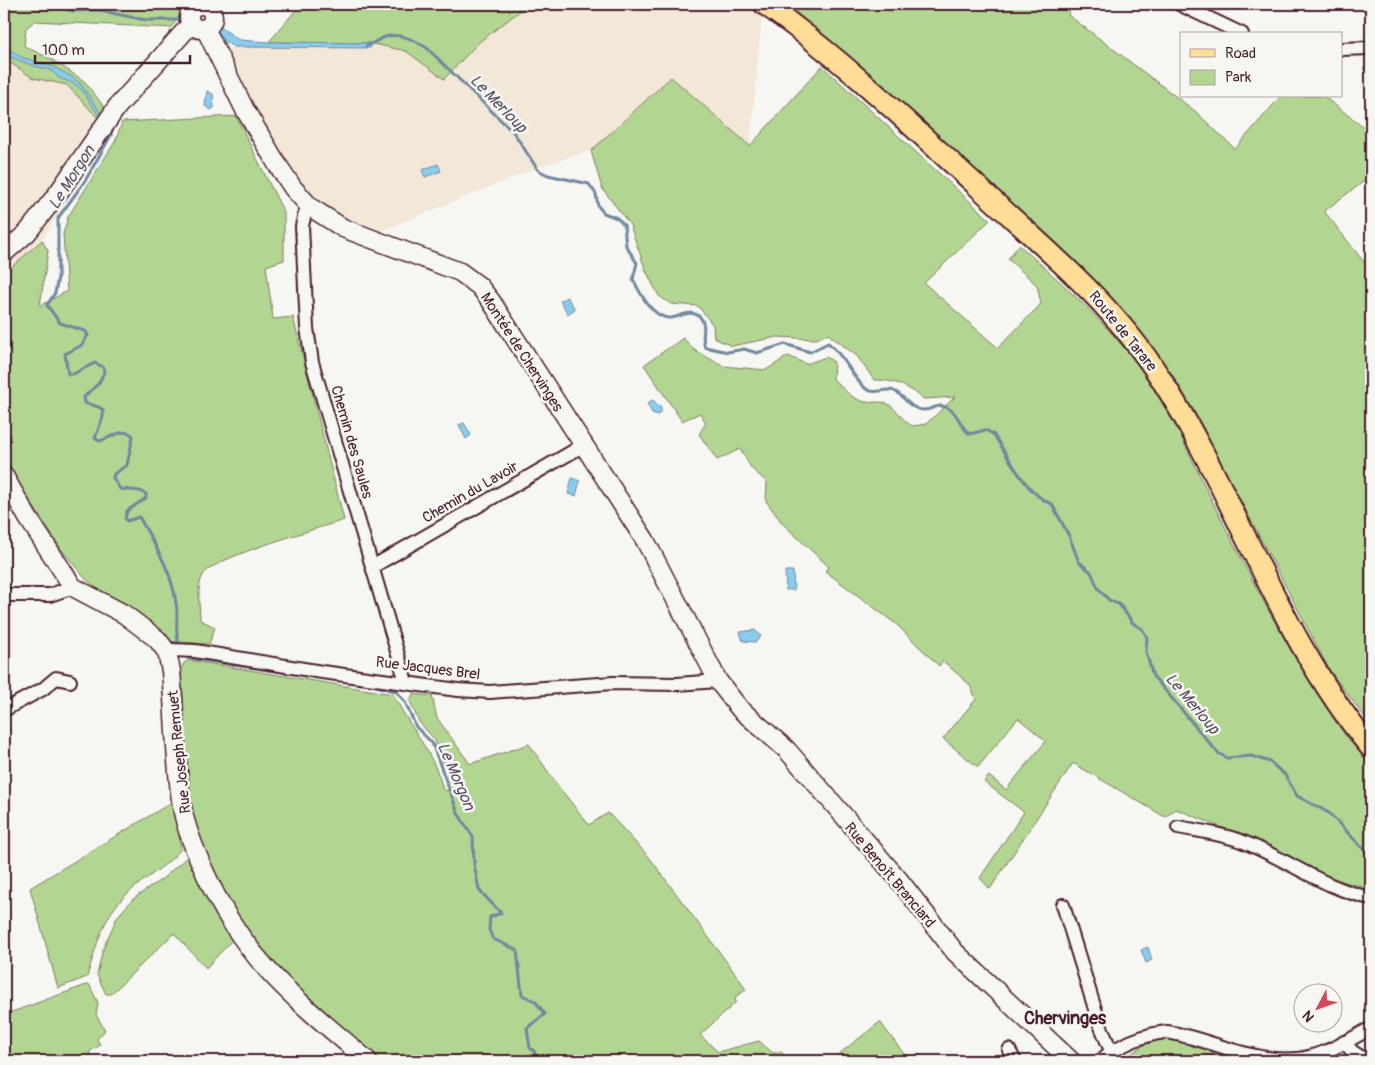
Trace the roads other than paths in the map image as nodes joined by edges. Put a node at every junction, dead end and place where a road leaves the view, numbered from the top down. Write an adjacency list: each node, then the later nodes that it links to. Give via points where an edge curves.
1 (764, 4): 20 (main road, Route de Tarare, via 794,24 916,130 1114,316 1160,377 1318,674)
2 (1179, 4): 5 (street)
3 (202, 5): 4 (street, via 189,15)
4 (198, 26): 8 (street, Montée de Chervinges, via 277,164); 9 (street, via 117,107 58,193 27,233)
5 (1238, 32)
6 (1371, 48): 7 (street)
7 (1342, 49)
8 (310, 207): 10 (street, Montée de Chervinges, via 343,228 436,262 468,278 491,301); 12 (street, Chemin des Saules, via 302,226 312,362)
9 (4, 253)
10 (584, 445): 12 (street, Chemin du Lavoir); 17 (street, Montée de Chervinges, via 645,540)
11 (4, 476): 13 (street)
12 (372, 567): 18 (street, Chemin des Saules)
13 (73, 587): 14 (street, via 50,595); 15 (street, via 124,614 157,640)
14 (4, 595)
15 (166, 652): 18 (street, Rue Jacques Brel, via 195,651); 27 (street, Rue Joseph Remuet, via 171,671 182,808 192,845 221,908 243,943 282,987)
16 (70, 681): 19 (street, via 56,678 43,689)
17 (718, 681): 18 (street, Rue Jacques Brel, via 613,683 490,692); 28 (street, Rue Benoît Branciard, via 740,710 794,757 955,952)
18 (406, 682)
19 (4, 710)
20 (1371, 748)
21 (1178, 827): 22 (street, via 1242,841 1332,886)
22 (1371, 898)
23 (1063, 905): 26 (street)
24 (1371, 1028): 25 (street)
25 (1344, 1042): 26 (street, via 1299,1059 1278,1059 1167,1032 1154,1033); 30 (street)
26 (1110, 1051): 29 (street)
27 (368, 1061)
28 (1071, 1061)
29 (1100, 1061)
30 (1367, 1061)

